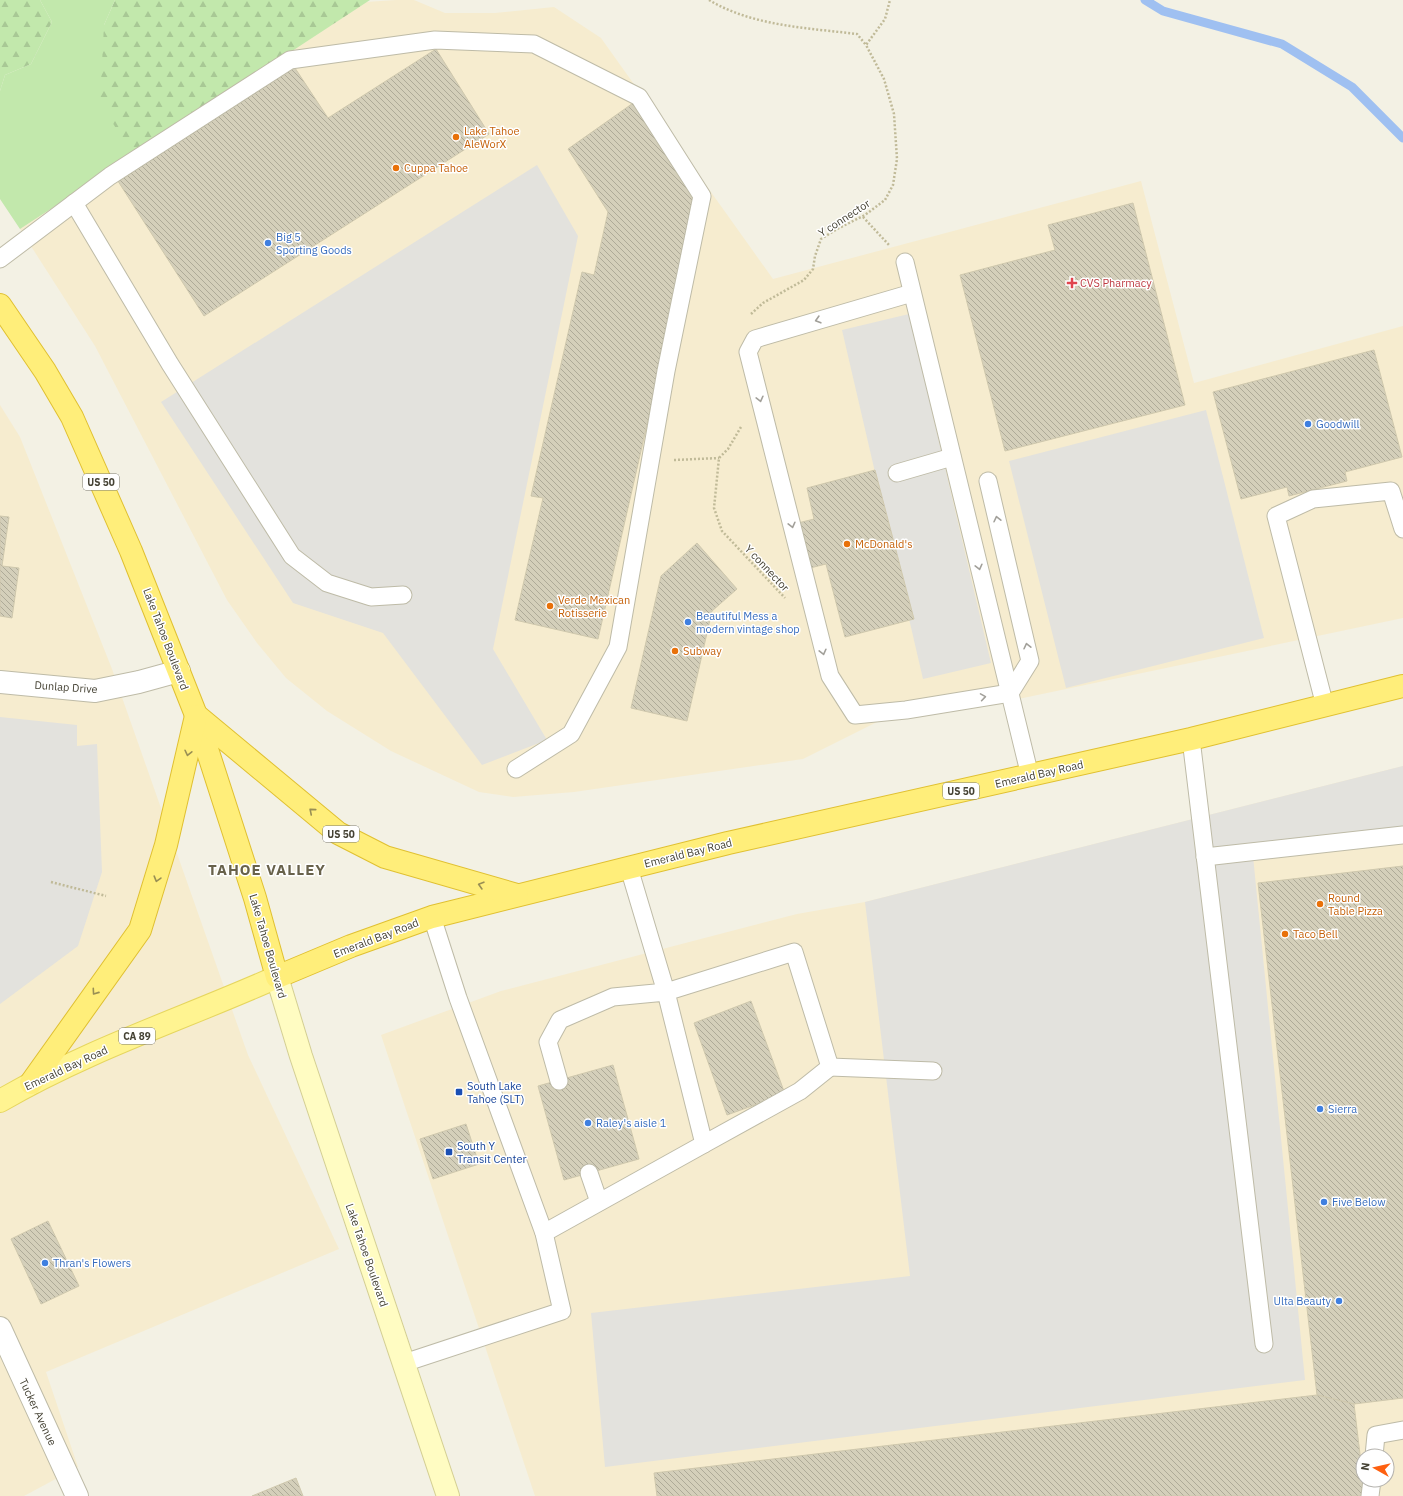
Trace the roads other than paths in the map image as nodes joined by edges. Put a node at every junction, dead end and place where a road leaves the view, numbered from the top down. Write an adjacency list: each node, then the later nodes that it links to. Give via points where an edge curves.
1 (74, 203): 2 (lane); 10 (lane, via 170,364 292,556 327,583 370,597); 18 (lane, via 110,176 290,60 435,40 534,44 639,97 702,196 666,371 618,647 570,734)
2 (0, 259)
3 (905, 262): 4 (lane)
4 (912, 293): 6 (lane); 14 (lane, one-way to 14, via 755,339 748,352 830,676 855,715 906,710)
5 (0, 305): 11 (highway, Lake Tahoe Boulevard / US 50, via 45,371 72,417 131,550)
6 (952, 457): 7 (lane); 14 (lane, one-way to 14)
7 (897, 473)
8 (988, 481): 14 (lane, one-way to 8, via 1030,661)
9 (1403, 529): 15 (lane, via 1391,491 1312,498 1276,516)
10 (403, 595)
11 (179, 671): 12 (street, Dunlap Drive, via 95,691); 16 (highway, Lake Tahoe Boulevard / US 50)
12 (0, 682)
13 (1403, 686): 15 (highway, Emerald Bay Road / US 50)
14 (1010, 693): 19 (lane)
15 (1325, 706): 17 (highway, Emerald Bay Road / US 50)
16 (196, 715): 23 (highway, US 50, one-way to 16, via 385,857 338,833); 25 (highway, Lake Tahoe Boulevard / US 50); 30 (highway, one-way to 30, via 166,845 140,930)
17 (1192, 739): 19 (highway, Emerald Bay Road / US 50); 21 (lane)
18 (516, 768)
19 (1030, 776): 22 (highway, Emerald Bay Road / US 50)
20 (1403, 835): 21 (lane)
21 (1205, 857): 37 (lane)
22 (629, 868): 23 (highway, Emerald Bay Road / US 50); 26 (lane)
23 (518, 895): 24 (highway, Emerald Bay Road / US 50)
24 (432, 917): 25 (highway, Emerald Bay Road / US 50, via 351,946); 35 (lane, via 458,998)
25 (278, 977): 30 (main road, Emerald Bay Road / CA 89, via 75,1061); 38 (main road, Lake Tahoe Boulevard, via 301,1056)
26 (666, 992): 27 (lane, via 794,952); 29 (lane, via 613,997 560,1020 548,1042); 32 (lane)
27 (830, 1067): 28 (lane); 32 (lane, via 800,1091)
28 (933, 1071)
29 (558, 1081)
30 (31, 1083): 31 (main road, Emerald Bay Road / CA 89)
31 (0, 1101)
32 (704, 1144): 34 (lane)
33 (589, 1173): 34 (lane)
34 (599, 1202): 35 (lane)
35 (544, 1233): 38 (lane, via 562,1311)
36 (0, 1328): 41 (street, Tucker Avenue)
37 (1264, 1344)
38 (404, 1363): 42 (main road, Lake Tahoe Boulevard)
39 (1403, 1430): 40 (lane, via 1376,1435)
40 (1375, 1448)
41 (77, 1496)
42 (448, 1496)

